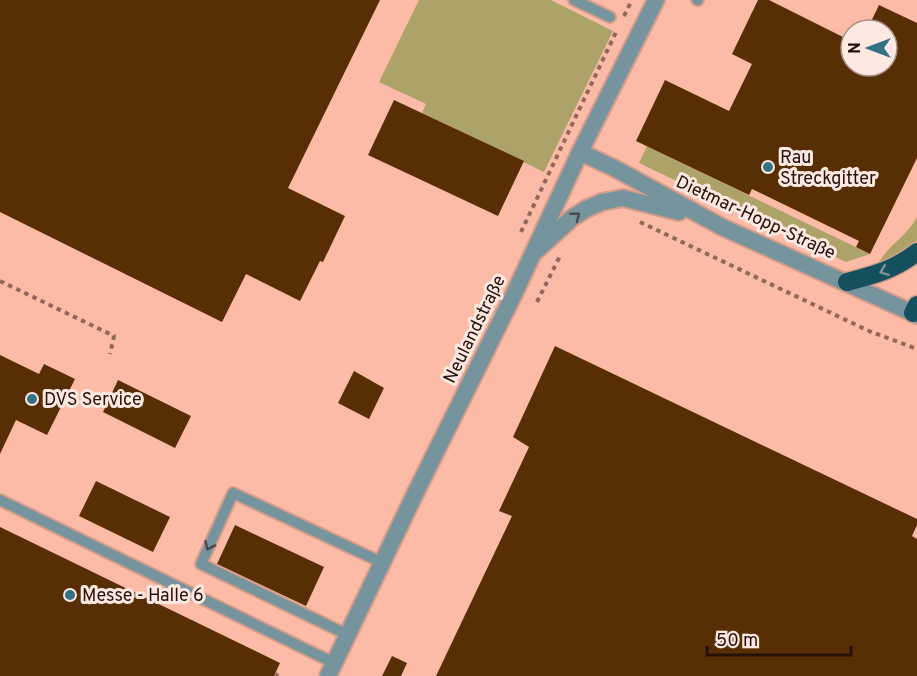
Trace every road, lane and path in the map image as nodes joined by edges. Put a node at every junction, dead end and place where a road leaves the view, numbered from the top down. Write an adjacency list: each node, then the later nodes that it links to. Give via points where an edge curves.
1 (574, 0): 4 (lane)
2 (632, 0): 6 (path)
3 (656, 0): 5 (street, Neulandstraße)
4 (610, 18)
5 (580, 152): 8 (street, Dietmar-Hopp-Straße); 11 (street, Neulandstraße)
6 (544, 182)
7 (630, 217): 16 (path, via 869,331)
8 (722, 227): 11 (street, one-way to 8, via 586,209 623,198 666,207); 13 (street, Dietmar-Hopp-Straße)
9 (563, 249): 14 (path)
10 (917, 252): 13 (highway, one-way to 13, via 902,264)
11 (532, 254): 19 (street, Neulandstraße)
12 (0, 281): 17 (path, via 114,336)
13 (847, 282): 15 (street, Dietmar-Hopp-Straße)
14 (537, 302)
15 (916, 311)
16 (917, 349)
17 (110, 354)
18 (0, 500): 21 (lane)
19 (383, 563): 20 (street, Neulandstraße); 20 (lane, one-way to 20, via 233,493 201,564)
20 (348, 635): 21 (street, Neulandstraße)
21 (331, 670)

